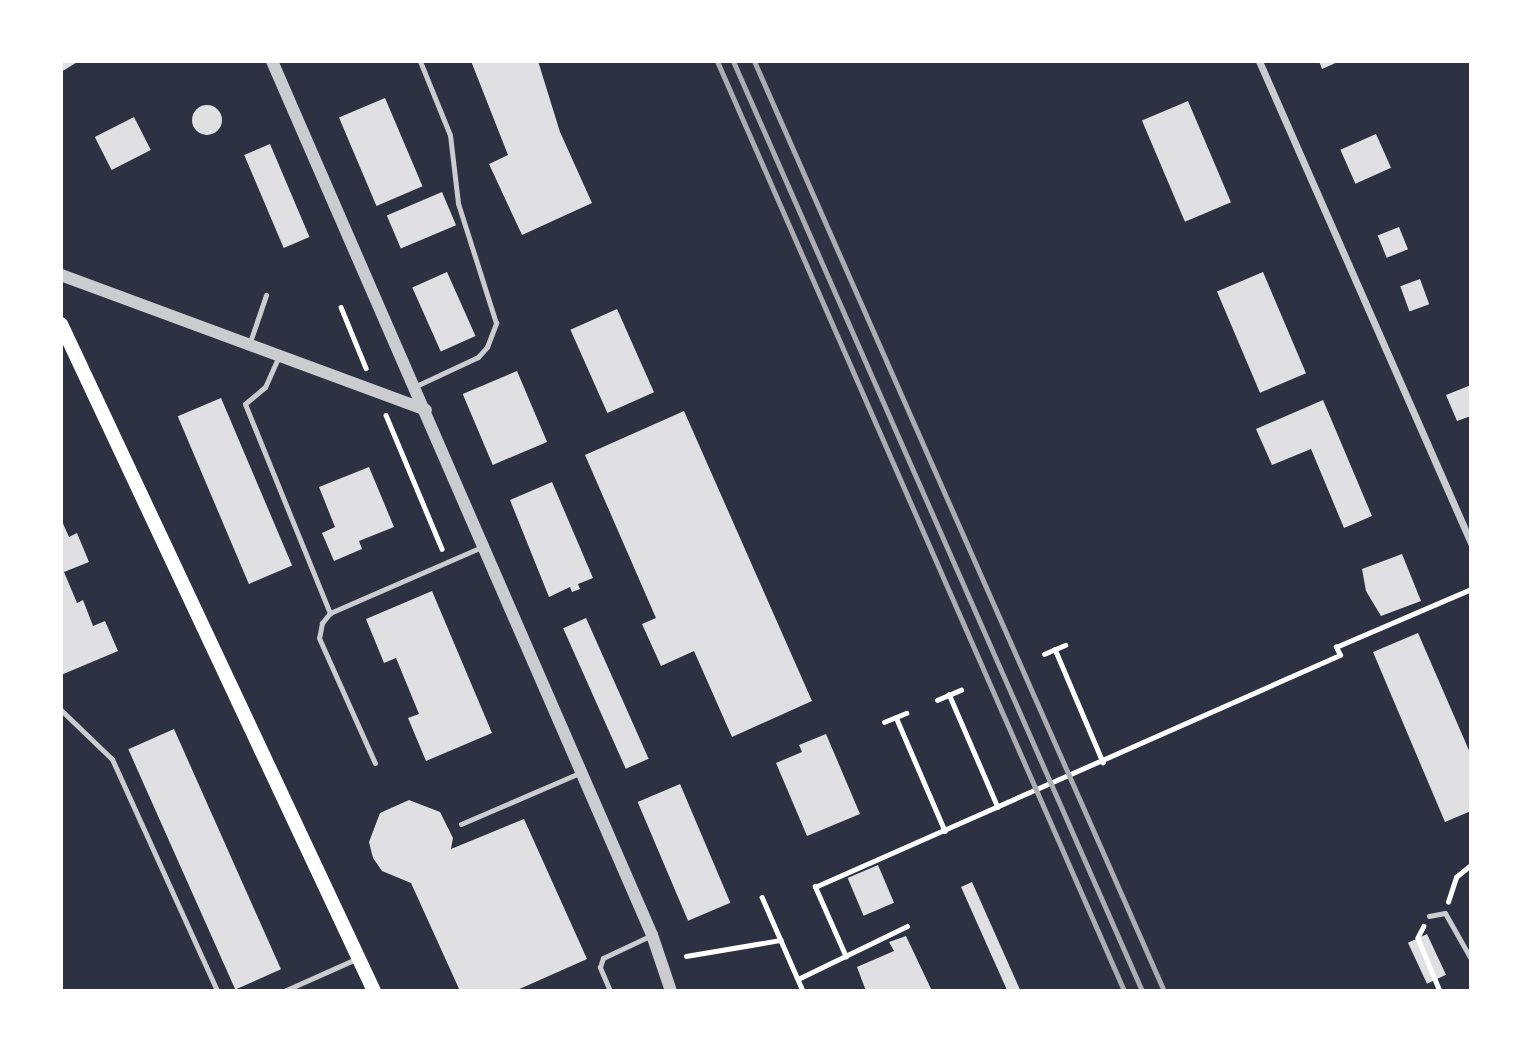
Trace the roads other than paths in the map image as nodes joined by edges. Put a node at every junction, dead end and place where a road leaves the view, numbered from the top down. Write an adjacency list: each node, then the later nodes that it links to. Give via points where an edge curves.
1 (272, 61): 9 (street)
2 (420, 61): 9 (lane, via 450,135 458,203 496,323 478,357)
3 (1259, 61): 11 (street)
4 (61, 275): 7 (street)
5 (266, 295): 7 (lane)
6 (61, 324): 20 (main road)
7 (248, 348): 8 (street)
8 (278, 358): 10 (street); 13 (lane, via 265,387 245,404)
9 (416, 386): 10 (street)
10 (426, 410): 12 (street)
11 (1471, 543)
12 (485, 546): 13 (lane); 16 (street)
13 (330, 613): 15 (lane, via 321,623 319,638)
14 (61, 710): 22 (lane, via 112,759)
15 (375, 763)
16 (582, 772): 17 (lane); 19 (street)
17 (461, 824)
18 (1429, 916): 21 (lane, via 1445,913)
19 (652, 935): 25 (lane, via 603,958 600,967); 26 (street)
20 (359, 958): 23 (lane); 24 (main road)
21 (1471, 959)
22 (216, 991)
23 (284, 991)
24 (374, 991)
25 (610, 991)
26 (673, 991)

